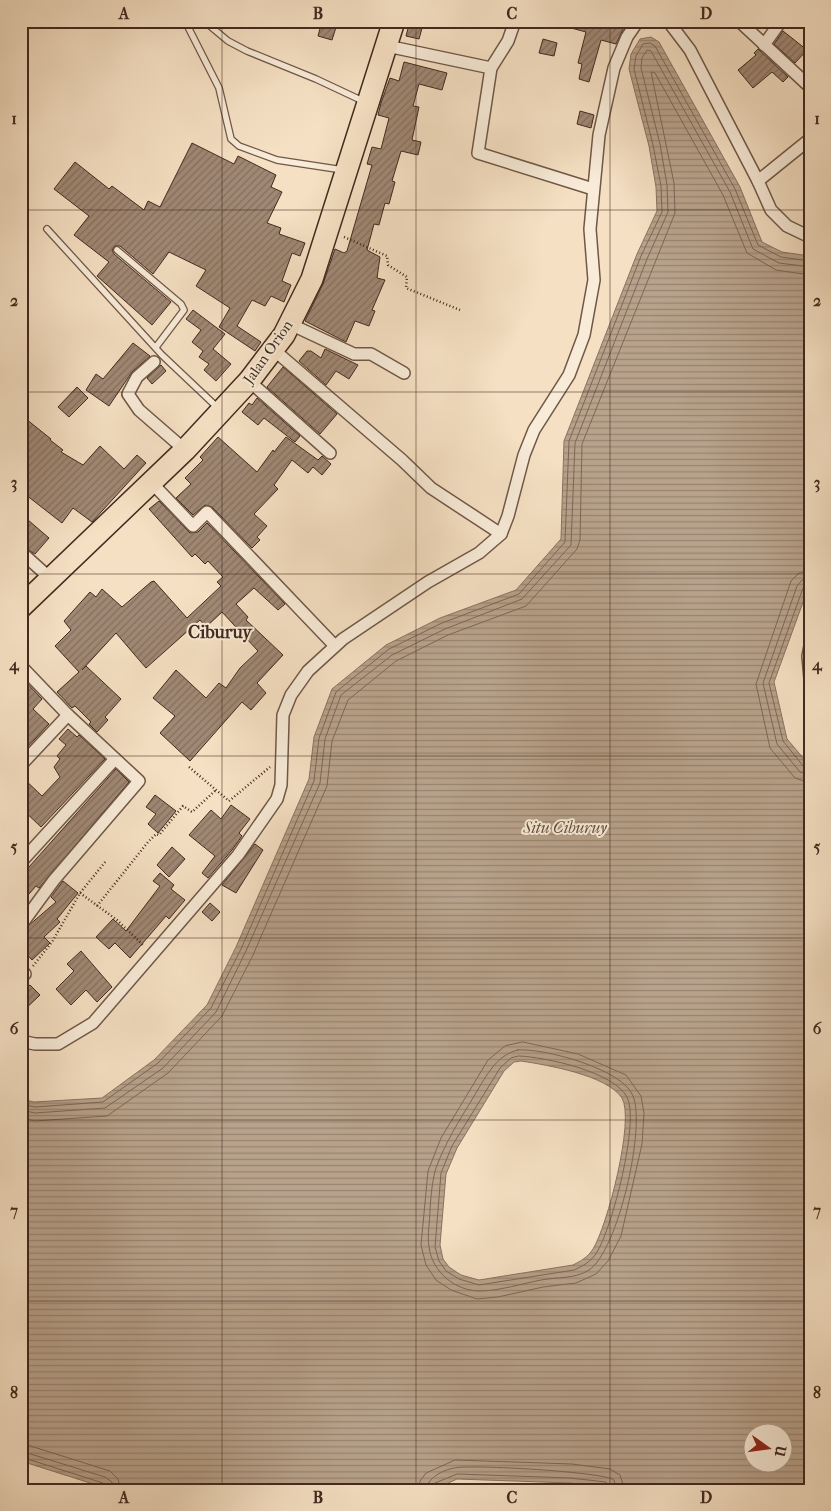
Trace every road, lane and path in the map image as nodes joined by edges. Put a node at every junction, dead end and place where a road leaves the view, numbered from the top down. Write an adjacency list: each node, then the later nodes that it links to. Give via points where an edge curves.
1 (185, 21): 15 (lane, via 219,88 231,139 239,146 277,160)
2 (204, 21): 13 (lane, via 228,41 247,51)
3 (394, 21): 10 (highway, Jalan Orion)
4 (515, 21): 11 (street, via 508,41)
5 (638, 21): 17 (street, via 627,37 614,68 599,135)
6 (668, 21): 16 (street, via 690,50)
7 (739, 21): 9 (street)
8 (781, 21): 9 (street)
9 (764, 45): 12 (street)
10 (387, 46): 11 (street); 13 (highway, Jalan Orion)
11 (491, 68): 17 (street, via 478,152)
12 (810, 87)
13 (369, 104): 15 (highway, Jalan Orion)
14 (810, 139): 16 (street)
15 (347, 171): 19 (highway, Jalan Orion)
16 (758, 181): 20 (street, via 771,210 787,226)
17 (593, 189): 33 (street, via 590,229 594,280 584,335 569,375 531,438)
18 (48, 229): 24 (lane)
19 (329, 230): 22 (path, via 387,256 388,265 407,277 406,288); 23 (highway, Jalan Orion, via 312,279)
20 (810, 237)
21 (117, 250): 24 (lane, via 184,310)
22 (460, 310)
23 (290, 324): 25 (highway, Jalan Orion); 27 (street, via 354,354 371,354)
24 (156, 347): 29 (lane)
25 (274, 350): 28 (highway, Jalan Orion); 33 (street, via 431,488)
26 (154, 362): 30 (street, via 137,377 128,394 140,410)
27 (404, 373)
28 (249, 381): 29 (highway, Jalan Orion); 31 (street)
29 (221, 411): 30 (highway, Jalan Orion)
30 (184, 450): 32 (highway, Jalan Orion)
31 (330, 452)
32 (151, 482): 35 (highway, Jalan Orion); 37 (street, via 193,526 207,512)
33 (501, 534): 37 (street, via 479,553 428,582)
34 (21, 552): 35 (street)
35 (51, 579): 36 (highway, Jalan Orion)
36 (21, 607)
37 (335, 646): 43 (street, via 308,671 292,695 283,715)
38 (810, 646): 40 (street)
39 (21, 666): 41 (street)
40 (810, 678)
41 (68, 715): 42 (street); 44 (street)
42 (115, 759): 48 (street); 51 (street, via 139,782 54,880)
43 (281, 763): 46 (path, via 266,768 229,801); 52 (street, via 277,799 238,855)
44 (21, 765)
45 (189, 766): 46 (path)
46 (216, 790): 50 (path, via 192,812 183,806 159,835 148,842)
47 (106, 861): 49 (path)
48 (21, 862)
49 (80, 893): 50 (path); 53 (path, via 52,942)
50 (97, 906): 52 (path)
51 (21, 925)
52 (153, 954): 54 (street, via 93,1024 58,1044)
53 (23, 972)
54 (21, 1041)

